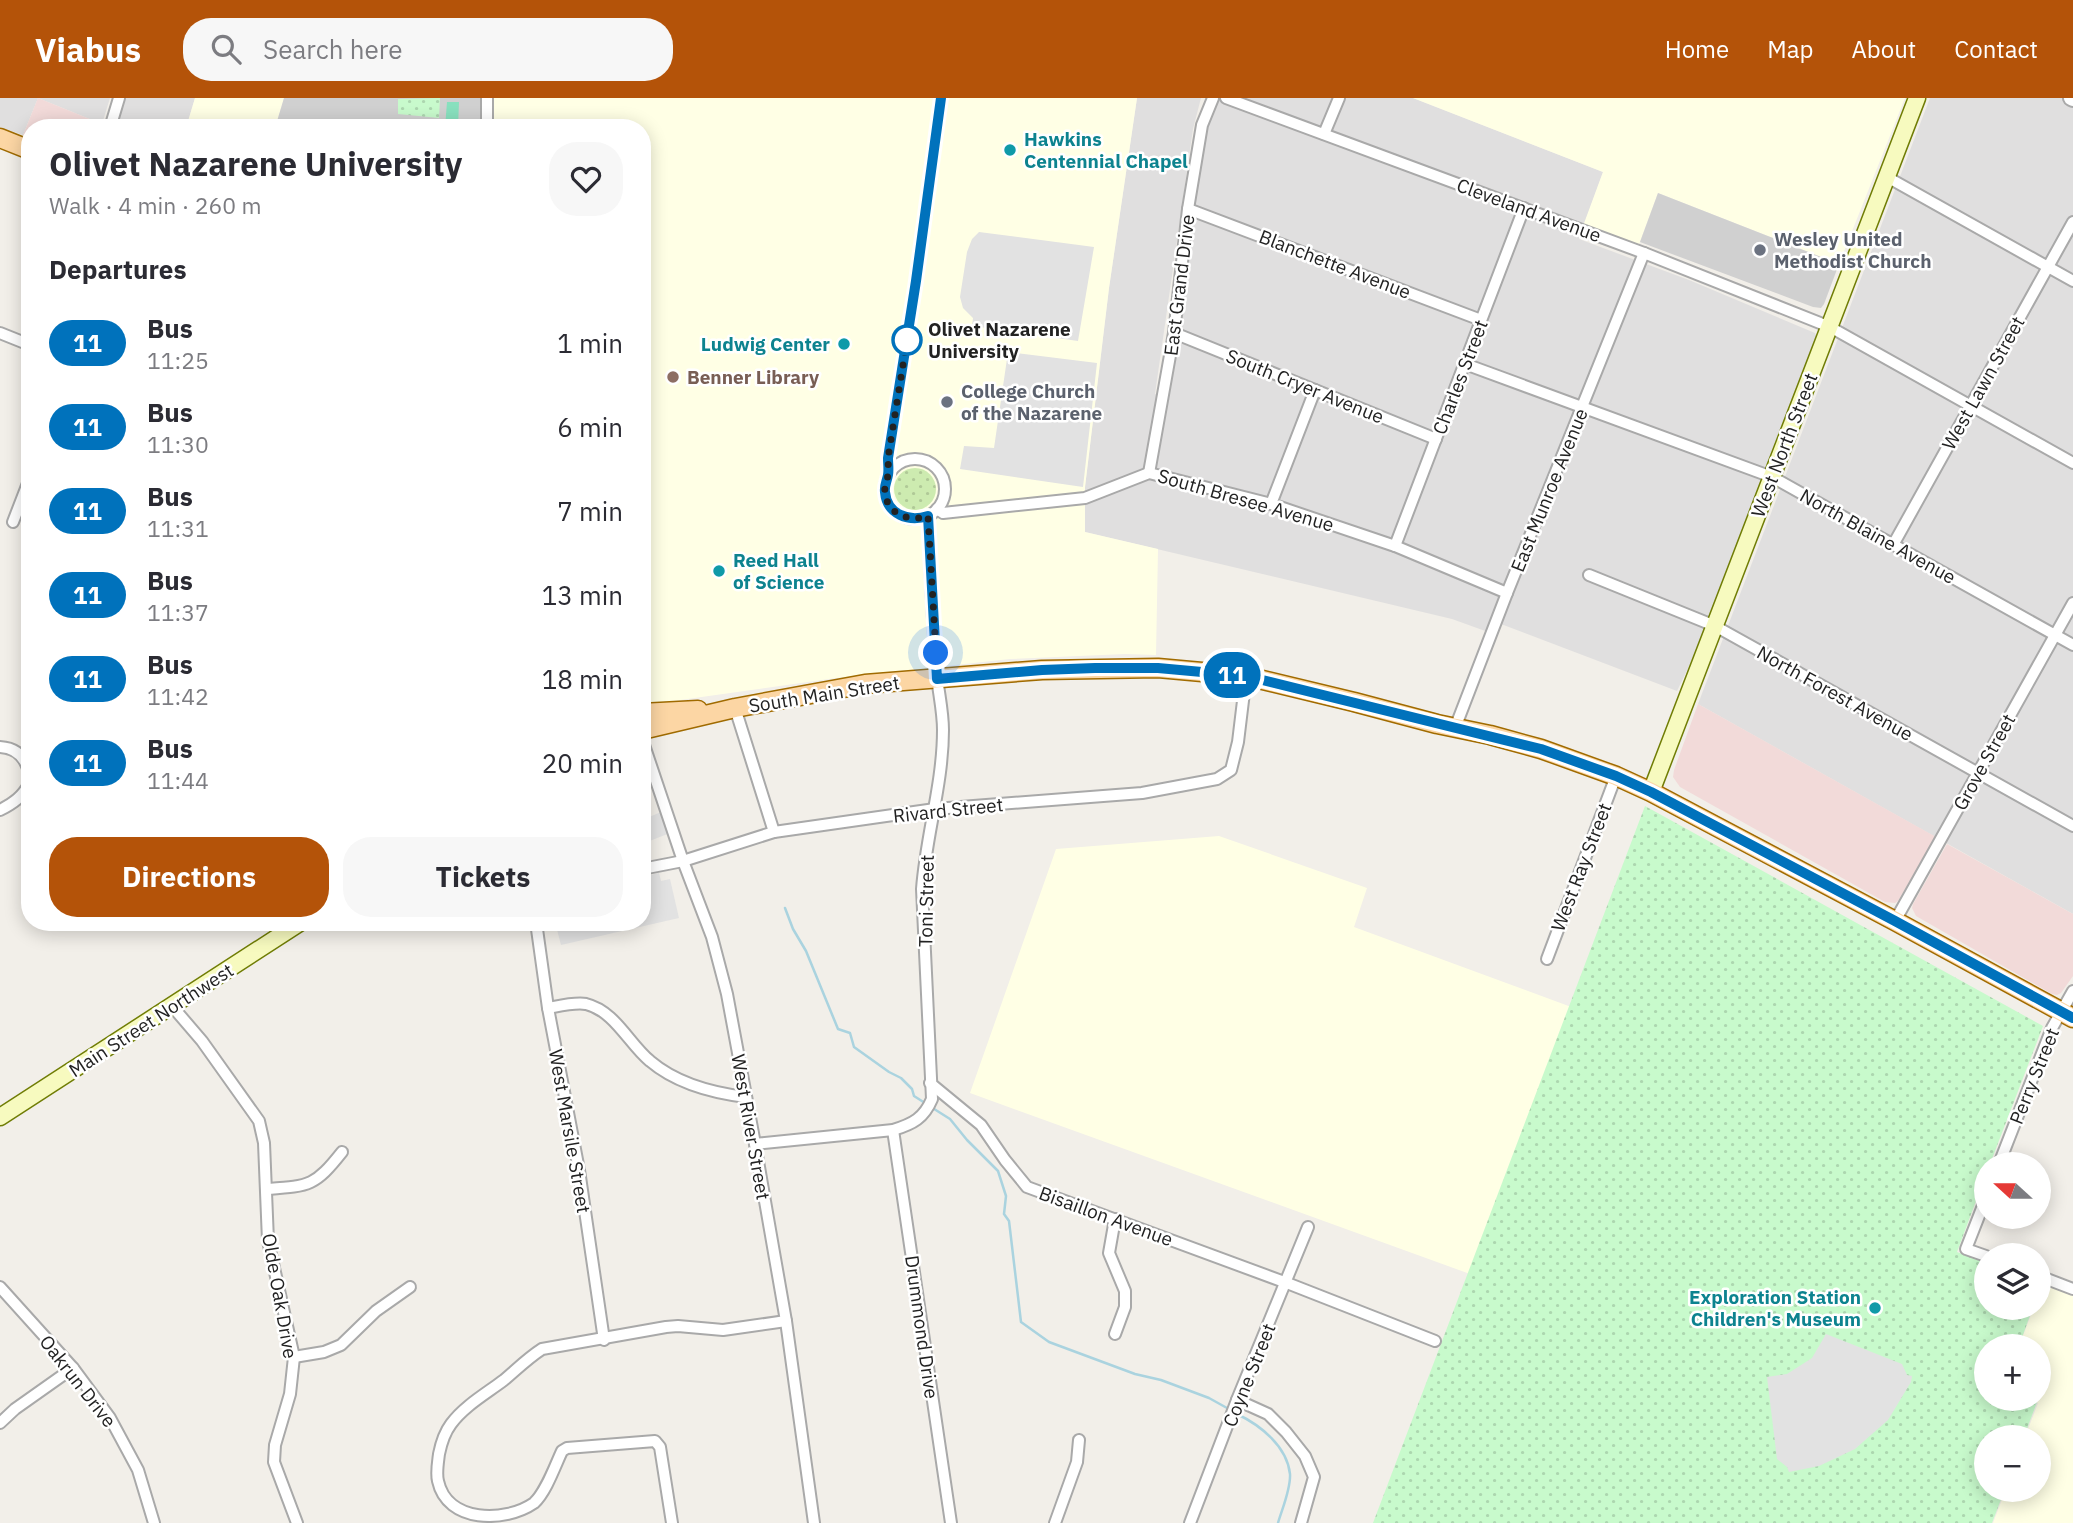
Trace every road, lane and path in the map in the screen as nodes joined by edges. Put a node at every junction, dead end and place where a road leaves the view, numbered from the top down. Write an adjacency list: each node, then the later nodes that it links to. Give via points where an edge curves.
1 (119, 98): 8 (street)
2 (487, 98): 9 (street)
3 (941, 98): 32 (street)
4 (1213, 98): 15 (street, East Grand Drive, via 1202,125)
5 (1226, 98): 10 (street, Cleveland Avenue)
6 (1339, 98): 10 (street)
7 (1917, 98): 13 (main road, West North Street)
8 (113, 119)
9 (487, 119)
10 (1324, 134): 14 (street, Cleveland Avenue)
11 (0, 138): 12 (main road)
12 (21, 146)
13 (1887, 177): 18 (street); 21 (main road, West North Street)
14 (1524, 208): 17 (street, Cleveland Avenue); 20 (street, Charles Street)
15 (1188, 209): 20 (street, Blanchette Avenue); 23 (street, East Grand Drive)
16 (2073, 222): 18 (street, West Lawn Street)
17 (1644, 253): 21 (street, Cleveland Avenue); 28 (street, East Munroe Avenue)
18 (2048, 267): 19 (street); 27 (street, West Lawn Street)
19 (2073, 281)
20 (1482, 320): 25 (street, Charles Street)
21 (1830, 327): 27 (street, Cleveland Avenue); 33 (main road, West North Street)
22 (0, 333): 24 (street)
23 (1174, 333): 26 (street, South Cryer Avenue); 31 (street, East Grand Drive)
24 (21, 341)
25 (1465, 364): 28 (street, North Blaine Avenue); 29 (street, Charles Street)
26 (1315, 390): 29 (street, South Cryer Avenue); 35 (street)
27 (1970, 405): 30 (street, Cleveland Avenue); 38 (street, West Lawn Street)
28 (1583, 408): 33 (street, North Blaine Avenue); 41 (street, East Munroe Avenue)
29 (1436, 439): 39 (street, Charles Street)
30 (2073, 463)
31 (1149, 473): 35 (street, South Bresee Avenue); 36 (street, South Bresee Avenue, via 1085,498)
32 (889, 474): 36 (street, via 885,492 892,510 909,519); 36 (street, via 895,466 914,458 933,464 945,491)
33 (1772, 477): 38 (street, North Blaine Avenue); 43 (main road, West North Street)
34 (21, 501): 37 (street)
35 (1271, 504): 39 (street, South Bresee Avenue)
36 (932, 513): 47 (street, Toni Street)
37 (13, 522)
38 (1893, 545): 44 (street, North Blaine Avenue)
39 (1395, 546): 41 (street, South Bresee Avenue)
40 (1589, 575): 43 (street, North Forest Avenue)
41 (1507, 593): 49 (street, East Munroe Avenue)
42 (2073, 603): 44 (street, Grove Street)
43 (1715, 626): 54 (street, North Forest Avenue); 56 (main road, West North Street)
44 (2055, 635): 45 (street, North Blaine Avenue); 54 (street, Grove Street)
45 (2073, 645)
46 (1246, 676): 47 (main road, South Main Street, via 1095,668); 49 (main road, South Main Street); 58 (street, Rivard Street, via 1231,770 1217,779 1142,793)
47 (937, 679): 48 (main road, South Main Street, via 865,684); 58 (street, Toni Street, via 943,731)
48 (734, 708): 50 (main road, South Main Street); 61 (street)
49 (1455, 728): 55 (main road, South Main Street, via 1541,749)
50 (651, 730)
51 (0, 747): 53 (street, via 11,748)
52 (651, 752): 62 (street, West River Street)
53 (21, 756)
54 (1978, 773): 60 (street, North Forest Avenue); 64 (street, Grove Street)
55 (1616, 776): 56 (main road, South Main Street); 67 (street, West Ray Street)
56 (1651, 792): 64 (main road, South Main Street)
57 (21, 796): 59 (street)
58 (934, 809): 61 (street, Rivard Street); 72 (street, Toni Street, via 922,889)
59 (0, 810)
60 (2073, 826)
61 (774, 832): 62 (street, Rivard Street)
62 (683, 861): 63 (street, Rivard Street); 73 (street, West River Street, via 712,937)
63 (651, 867)
64 (1895, 921): 71 (main road, South Main Street)
65 (287, 931): 69 (main road, Main Street Northwest)
66 (537, 931): 70 (street, West Marsile Street)
67 (1547, 959)
68 (2073, 991): 71 (street, Perry Street)
69 (172, 1006): 74 (main road, Main Street Northwest); 79 (street, Olde Oak Drive, via 259,1121)
70 (548, 1007): 73 (street, via 585,1004 608,1015 651,1062 674,1076 712,1092); 91 (street, West Marsile Street, via 579,1170)
71 (2067, 1015): 78 (street, Perry Street, via 2052,1028)
72 (930, 1083): 75 (street, via 927,1110 914,1124); 80 (street, Bisaillon Avenue, via 981,1125 1027,1187)
73 (746, 1097): 76 (street, West River Street)
74 (0, 1117)
75 (893, 1130): 76 (street); 102 (street, Drummond Drive)
76 (755, 1144): 89 (street, West River Street)
77 (342, 1152): 79 (street, via 320,1177 305,1186)
78 (2004, 1152)
79 (267, 1189): 93 (street, Olde Oak Drive, via 268,1241)
80 (1115, 1219): 85 (street, Bisaillon Avenue); 90 (street, via 1108,1253 1125,1291 1125,1307)
81 (1308, 1227): 85 (street, Coyne Street)
82 (1974, 1229): 83 (street, via 1966,1249)
83 (1974, 1252)
84 (2051, 1281): 88 (street)
85 (1287, 1283): 92 (street, Bisaillon Avenue); 95 (street, Coyne Street)
86 (0, 1287): 94 (street, Oakrun Drive)
87 (410, 1287): 93 (street, via 376,1311 341,1346)
88 (2073, 1289)
89 (786, 1321): 91 (street, via 723,1330 666,1327); 101 (street, West River Street)
90 (1115, 1334)
91 (604, 1340): 100 (street, via 542,1349 467,1409 450,1425 441,1445 438,1481 458,1511 494,1521 535,1503 567,1448 655,1441 660,1447)
92 (1435, 1341)
93 (294, 1357): 99 (street, Olde Oak Drive, via 274,1462)
94 (73, 1368): 96 (street); 98 (street, Oakrun Drive, via 110,1418 138,1470)
95 (1237, 1400): 104 (street, Coyne Street); 105 (street, via 1268,1414 1305,1456 1314,1477)
96 (0, 1423)
97 (1079, 1440): 103 (street, via 1077,1462)
98 (154, 1523)
99 (297, 1523)
100 (672, 1523)
101 (814, 1523)
102 (951, 1523)
103 (1055, 1523)
104 (1190, 1523)
105 (1301, 1523)

